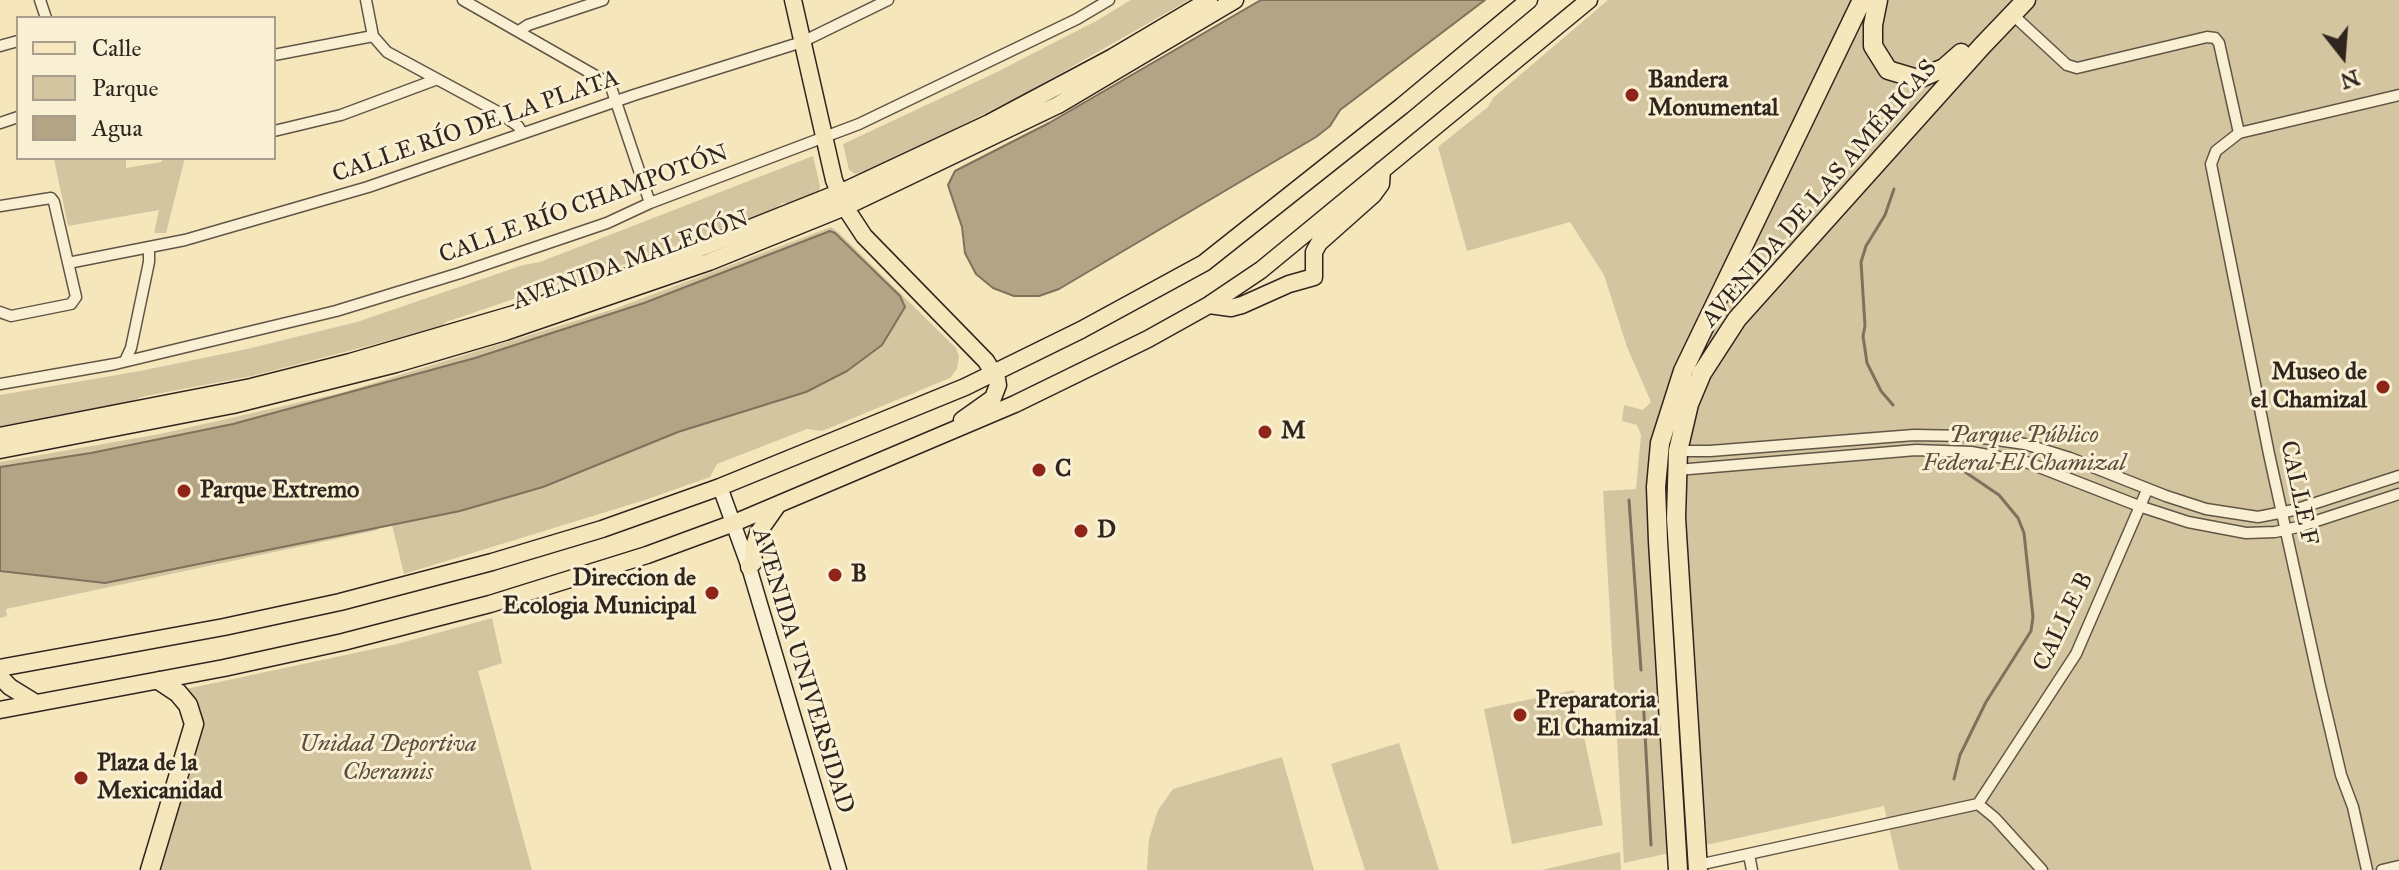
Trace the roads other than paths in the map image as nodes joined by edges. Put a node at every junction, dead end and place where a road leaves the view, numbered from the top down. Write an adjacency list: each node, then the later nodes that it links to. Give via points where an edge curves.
1 (366, 0): 15 (street)
2 (463, 0): 14 (street)
3 (603, 0): 14 (street)
4 (793, 0): 16 (main road)
5 (888, 0): 16 (street, CALLE RÍO DE LA PLATA)
6 (1109, 0): 25 (street, CALLE RÍO CHAMPOTÓN)
7 (1209, 0): 27 (main road, AVENIDA MALECÓN, via 1038,99)
8 (1235, 0): 27 (main road, AVENIDA MALECÓN, via 1058,105)
9 (1529, 0): 35 (main road, via 1204,263)
10 (1589, 0): 26 (main road)
11 (2026, 0): 13 (highway, AVENIDA DE LAS AMÉRICAS)
12 (1874, 1): 17 (highway, via 1873,46 1888,70 1918,79); 56 (highway, AVENIDA DE LAS AMÉRICAS, via 1852,21 1683,371 1660,443 1657,516)
13 (2013, 15): 17 (highway, AVENIDA DE LAS AMÉRICAS); 24 (street, via 2067,65 2077,68 2215,38)
14 (519, 31): 21 (street, via 610,84)
15 (373, 36): 18 (street); 19 (street, via 387,52)
16 (802, 42): 21 (street, CALLE RÍO DE LA PLATA); 25 (main road)
17 (1982, 46): 40 (highway, AVENIDA DE LAS AMÉRICAS, via 1737,319 1689,404)
18 (276, 55)
19 (435, 80): 22 (street, via 341,115); 23 (street, via 498,112)
20 (2399, 95): 24 (street)
21 (616, 101): 23 (street, CALLE RÍO DE LA PLATA); 28 (street)
22 (276, 131)
23 (522, 133): 30 (street, CALLE RÍO DE LA PLATA, via 368,187)
24 (2239, 133): 47 (street, CALLE F, via 2216,151 2211,174)
25 (824, 138): 27 (main road); 28 (street, CALLE RÍO CHAMPOTÓN)
26 (1382, 170): 32 (main road, via 1261,270); 32 (main road, via 1373,195 1319,243 1314,277 1231,308)
27 (842, 200): 35 (main road, via 864,236); 38 (main road, AVENIDA MALECÓN, via 435,338 251,387); 39 (main road, AVENIDA MALECÓN, via 625,292 396,364 233,405)
28 (650, 203): 34 (street, CALLE RÍO CHAMPOTÓN, via 607,223 336,311)
29 (0, 206): 31 (street, via 51,198)
30 (149, 248): 31 (street, CALLE RÍO DE LA PLATA); 34 (street)
31 (68, 263): 33 (street, via 75,301 71,304 11,316)
32 (1209, 305): 37 (main road, via 1083,372)
33 (1, 313)
34 (125, 361): 36 (street, CALLE RÍO CHAMPOTÓN)
35 (995, 373): 37 (main road, via 993,398 965,416); 42 (main road)
36 (0, 384)
37 (951, 433): 45 (main road)
38 (0, 436)
39 (0, 450)
40 (1678, 460): 43 (street, via 1710,451 1914,435 1969,436 2025,444); 46 (street, via 1971,452 2026,462); 60 (highway, AVENIDA DE LAS AMÉRICAS, via 1676,518)
41 (2399, 476): 47 (street)
42 (720, 487): 48 (main road, AVENIDA UNIVERSIDAD); 51 (main road, via 430,580 224,627)
43 (2147, 490): 46 (street, CALLE B); 47 (street, via 2239,515)
44 (2399, 494): 49 (street)
45 (777, 506): 48 (main road); 50 (main road, via 758,533)
46 (2139, 506): 49 (street, via 2219,529); 57 (street, CALLE B, via 2076,654)
47 (2282, 513): 49 (street, CALLE F)
48 (734, 523): 50 (main road, AVENIDA UNIVERSIDAD); 53 (main road, via 490,604)
49 (2286, 530): 66 (street, CALLE F)
50 (749, 567): 63 (main road, AVENIDA UNIVERSIDAD)
51 (0, 668)
52 (0, 677): 54 (main road)
53 (160, 681): 54 (main road); 62 (highway, via 188,705 194,724)
54 (36, 703): 55 (main road)
55 (0, 710)
56 (1671, 749): 60 (highway, via 1685,853); 61 (highway, AVENIDA DE LAS AMÉRICAS)
57 (1978, 804): 58 (street); 65 (street)
58 (1749, 855): 60 (street); 64 (street)
59 (2399, 866): 67 (street)
60 (1698, 867)
61 (1678, 869)
62 (150, 870)
63 (839, 870)
64 (1752, 870)
65 (2042, 870)
66 (2367, 870)
67 (2382, 870)

